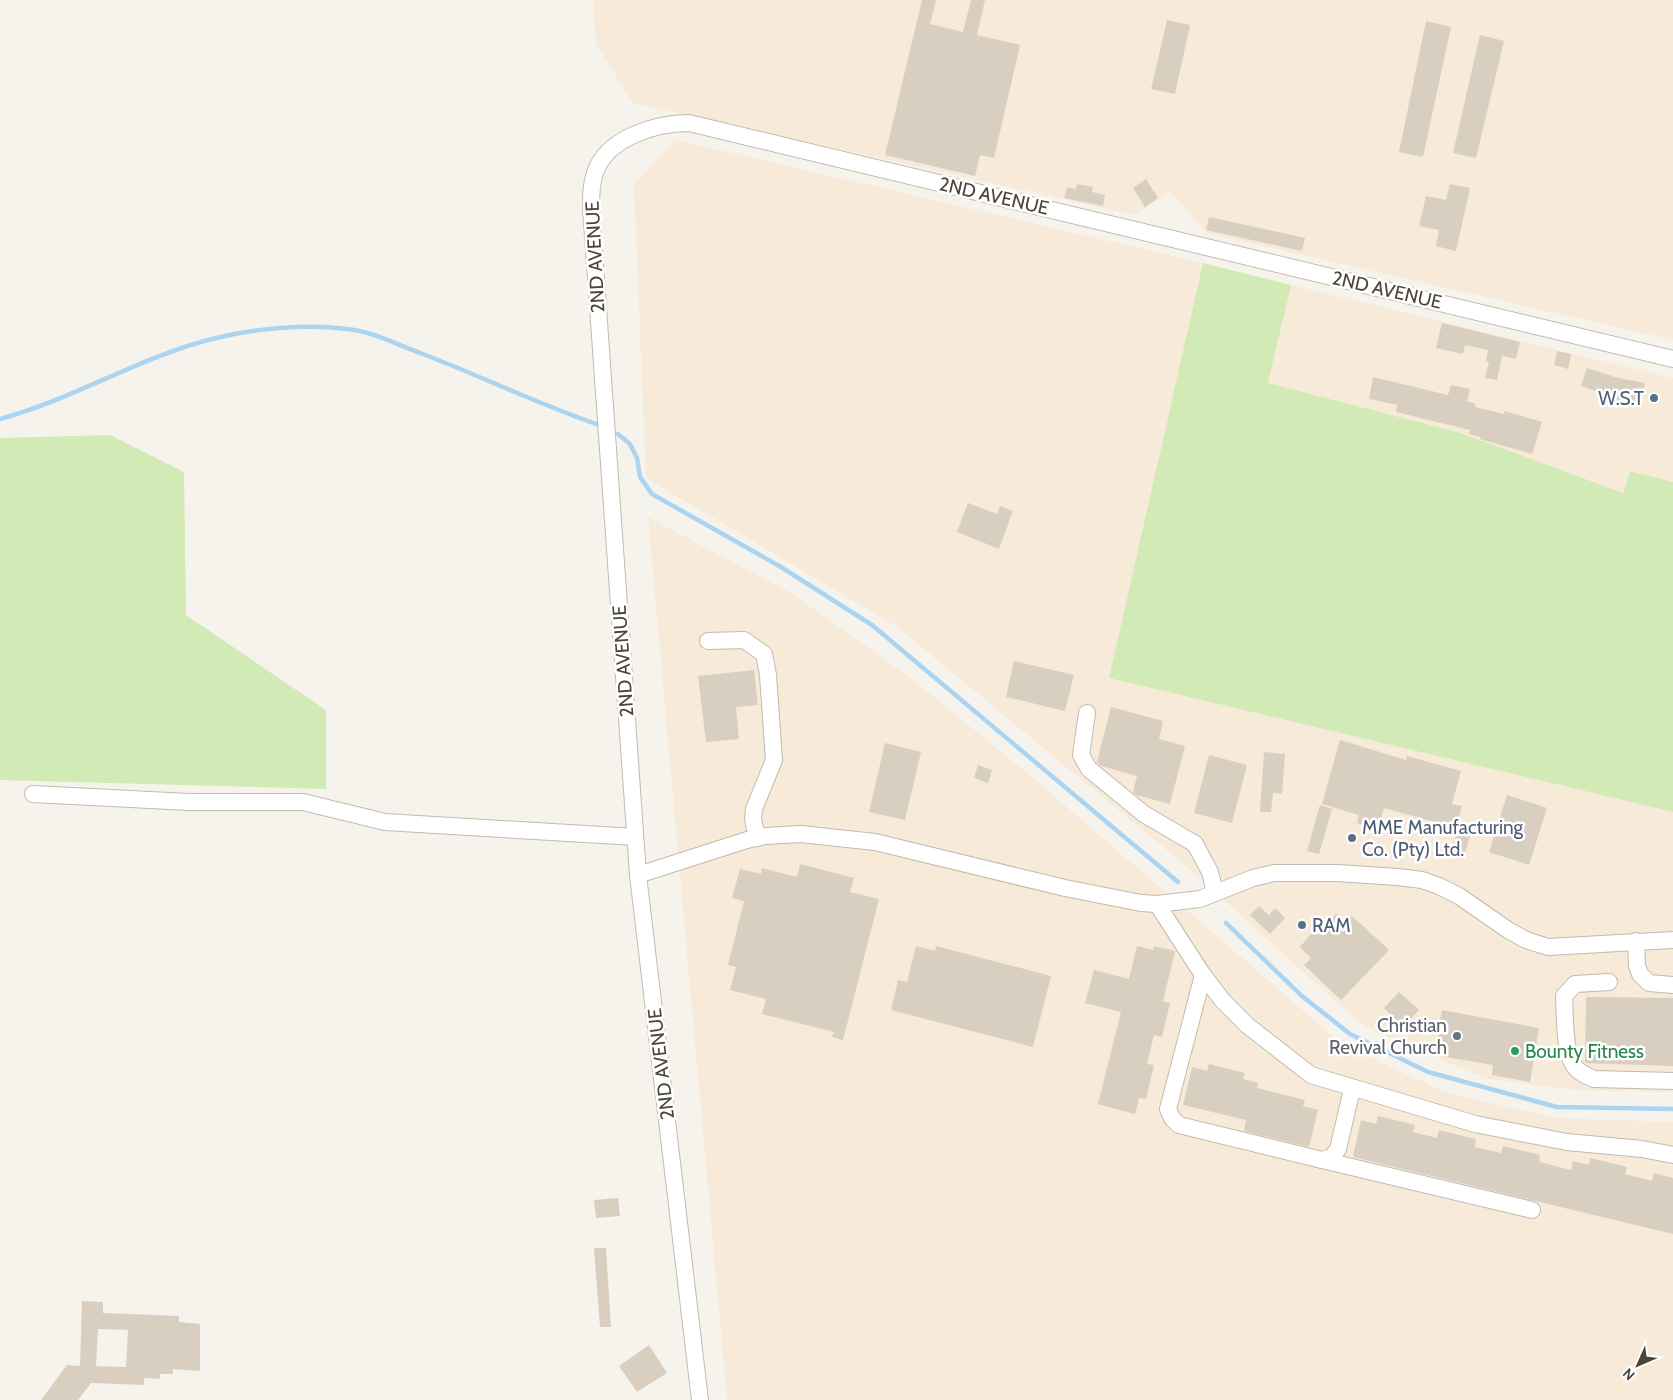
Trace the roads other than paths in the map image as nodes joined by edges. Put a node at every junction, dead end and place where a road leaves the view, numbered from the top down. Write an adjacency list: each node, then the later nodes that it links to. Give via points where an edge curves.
1 (1673, 359): 5 (street, 2ND AVENUE, via 689,123 667,125 634,136 616,145 595,172 591,208)
2 (708, 641): 6 (street, via 744,640 764,654 774,760 754,809)
3 (1087, 712): 8 (street, via 1081,755 1089,769 1144,814 1195,844 1210,872)
4 (33, 794): 5 (street, via 189,802 303,802 385,822)
5 (636, 837): 7 (street, 2ND AVENUE)
6 (757, 838): 7 (street); 9 (street, via 801,834 876,842 1065,888)
7 (638, 875): 20 (street, 2ND AVENUE)
8 (1215, 893): 9 (street, via 1200,899); 11 (street, via 1274,874 1337,873 1398,877 1439,886 1520,937 1548,946)
9 (1157, 904): 12 (street)
10 (1673, 940): 11 (street)
11 (1636, 942): 14 (street, via 1640,974 1648,983)
12 (1203, 976): 16 (street, via 1248,1026 1278,1052 1311,1075); 18 (street, via 1168,1109 1172,1118 1179,1125)
13 (1609, 982): 15 (street, via 1575,984 1564,996 1568,1052 1574,1066 1582,1074 1594,1078)
14 (1673, 985)
15 (1673, 1081)
16 (1352, 1089): 17 (street, via 1475,1124 1567,1142); 18 (street, via 1338,1149 1332,1157)
17 (1673, 1155)
18 (1322, 1160): 19 (street)
19 (1532, 1210)
20 (700, 1400)

